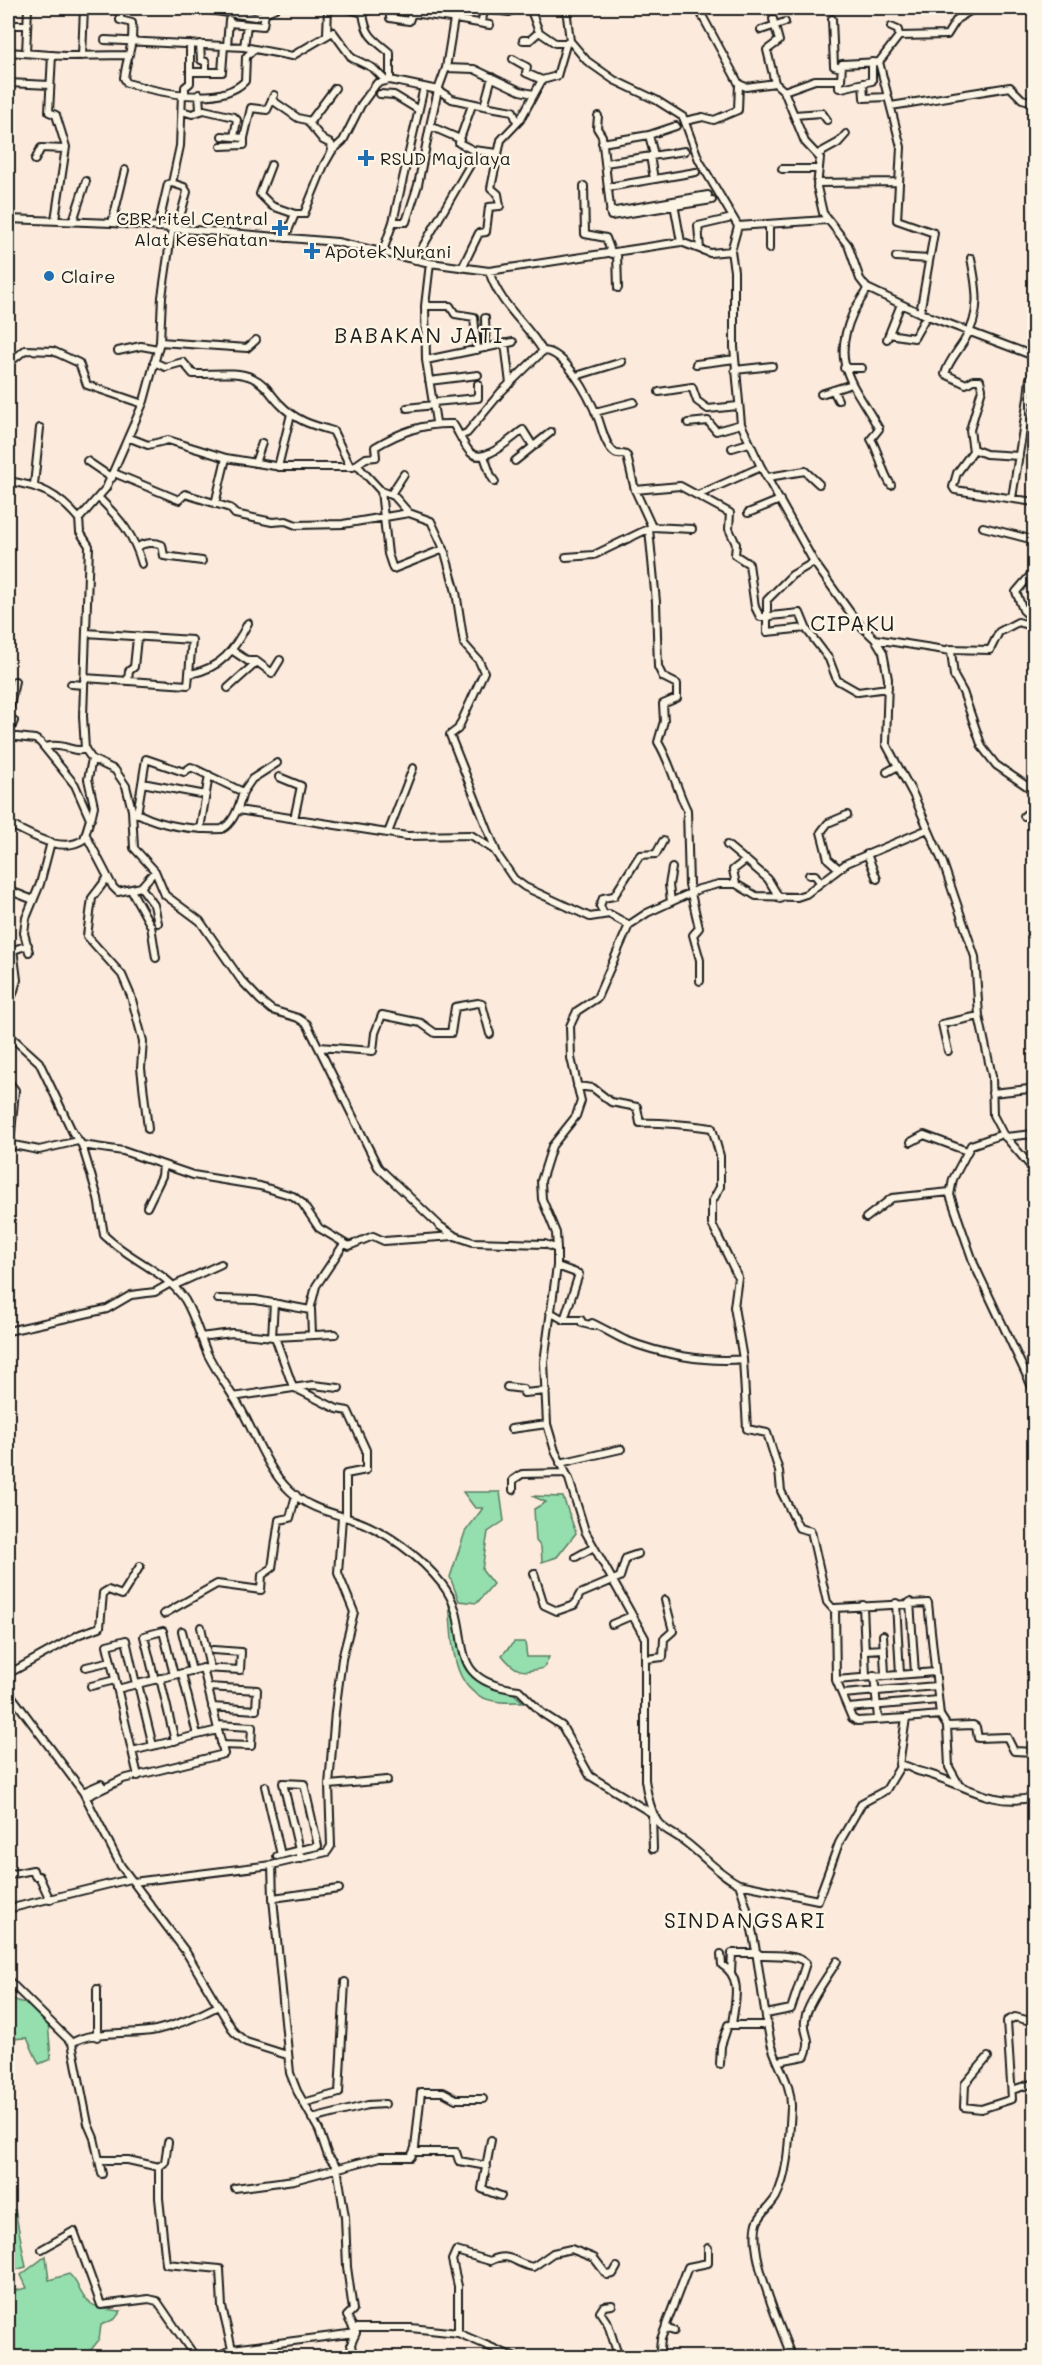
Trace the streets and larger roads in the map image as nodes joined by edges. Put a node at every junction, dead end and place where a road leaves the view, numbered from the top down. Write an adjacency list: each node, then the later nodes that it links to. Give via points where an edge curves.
1 (28, 8): 30 (street)
2 (84, 8): 51 (street)
3 (120, 8): 40 (street, via 120,20 132,23)
4 (196, 8): 20 (street)
5 (237, 8): 21 (street)
6 (258, 8): 22 (street)
7 (328, 8): 36 (street)
8 (346, 8): 19 (street)
9 (374, 8): 19 (street)
10 (390, 8): 18 (street, via 390,18 405,22 411,13)
11 (453, 8): 23 (street)
12 (515, 8): 28 (street, via 508,12 485,9)
13 (530, 8): 35 (street)
14 (566, 8): 41 (street)
15 (698, 8): 65 (street)
16 (975, 8): 37 (street, via 957,19 947,35)
17 (271, 9): 22 (street); 31 (street, via 263,26)
18 (420, 11): 23 (street)
19 (363, 13): 59 (street, via 369,35 390,53)
20 (229, 14): 21 (street); 26 (street)
21 (237, 15): 22 (street)
22 (257, 16)
23 (452, 18): 28 (street); 54 (street)
24 (832, 19): 55 (street, via 834,66)
25 (785, 22): 27 (street)
26 (229, 23): 31 (street); 44 (street)
27 (775, 23): 34 (street); 63 (street, via 779,41 767,50)
28 (481, 24): 32 (street)
29 (8, 25): 30 (street)
30 (27, 25): 48 (street)
31 (248, 25): 45 (street)
32 (490, 25)
33 (891, 27): 37 (street, via 898,30)
34 (761, 30)
35 (539, 32): 39 (street); 41 (street, via 555,43)
36 (327, 34): 46 (street, via 292,56); 59 (street, via 333,32 352,58)
37 (899, 36): 53 (street)
38 (105, 40): 40 (street)
39 (523, 40)
40 (133, 43): 42 (street); 50 (street)
41 (568, 43): 60 (street, via 557,76); 86 (street, via 597,70 673,110)
42 (190, 44): 43 (street); 56 (street)
43 (200, 45): 44 (street); 57 (street)
44 (226, 46): 45 (street); 57 (street, via 223,71)
45 (244, 47): 46 (street)
46 (253, 50): 72 (street, via 246,57 246,78 242,84 224,94)
47 (8, 52): 48 (street)
48 (26, 53): 49 (street)
49 (52, 55): 51 (street); 66 (street)
50 (127, 55): 51 (street); 71 (street, via 125,82)
51 (82, 56)
52 (513, 59): 60 (street, via 527,67 526,73)
53 (875, 62): 55 (street, via 844,63); 64 (street, via 872,81); 75 (street)
54 (446, 68): 58 (street, via 474,69); 69 (street)
55 (841, 68): 61 (street, via 842,78)
56 (191, 72): 57 (street); 71 (street)
57 (206, 72)
58 (492, 77): 74 (street); 78 (street)
59 (388, 80): 67 (street); 100 (street, via 372,87 343,141)
60 (542, 80): 74 (street)
61 (838, 80): 64 (street, via 839,88); 70 (street, via 815,80)
62 (8, 83): 66 (street)
63 (775, 83): 65 (street, via 746,87); 70 (street)
64 (862, 83): 75 (street, via 864,98)
65 (739, 84): 86 (street, via 738,110 720,117)
66 (50, 85): 99 (street, via 49,112 56,115)
67 (424, 87): 69 (street); 80 (street)
68 (335, 88): 87 (street)
69 (438, 90): 77 (street); 89 (street)
70 (784, 91): 83 (street)
71 (183, 94): 72 (street); 82 (street)
72 (199, 94): 81 (street)
73 (380, 94): 80 (street, via 394,95)
74 (533, 94): 88 (street)
75 (888, 97): 79 (street)
76 (1035, 102): 79 (street, via 1022,99 1010,87)
77 (472, 105): 78 (street); 96 (street)
78 (484, 105): 88 (street, via 513,111)
79 (891, 106): 115 (street, via 901,147)
80 (417, 109): 130 (street)
81 (200, 110): 82 (street, via 192,114); 94 (street, via 237,118)
82 (182, 111): 116 (street)
83 (794, 115): 85 (street, via 822,112); 103 (street, via 805,142)
84 (598, 116): 97 (street)
85 (827, 120)
86 (686, 121): 133 (street, via 699,160)
87 (310, 122): 95 (street, via 298,118 273,97 267,110 251,108); 100 (street, via 319,136 332,144)
88 (517, 122): 102 (street, via 501,140)
89 (429, 126): 96 (street); 130 (street, via 418,185 406,222)
90 (676, 126): 92 (street)
91 (846, 134): 103 (street)
92 (649, 135): 97 (street); 104 (street)
93 (222, 136): 94 (street)
94 (234, 137): 95 (street)
95 (244, 138): 98 (street, via 244,146)
96 (460, 139): 102 (street, via 460,144 473,150)
97 (602, 143): 106 (street)
98 (221, 146)
99 (65, 149): 105 (street, via 41,148); 127 (street)
100 (332, 151): 124 (street, via 304,214)
101 (685, 151): 104 (street)
102 (498, 153): 148 (street, via 491,188 498,194 500,206 489,207 486,232 479,233)
103 (818, 154): 110 (street)
104 (652, 155): 106 (street); 113 (street)
105 (35, 160)
106 (605, 163): 120 (street)
107 (271, 165): 124 (street, via 260,194 272,206)
108 (470, 165): 146 (street)
109 (782, 169): 110 (street)
110 (819, 169): 117 (street)
111 (125, 170): 131 (street)
112 (696, 172): 113 (street)
113 (654, 179): 120 (street)
114 (86, 181): 129 (street)
115 (898, 182): 117 (street); 145 (street, via 897,220 934,232)
116 (172, 183): 134 (street, via 168,183); 135 (street, via 187,192)
117 (818, 183): 128 (street)
118 (8, 185): 121 (street)
119 (584, 186): 142 (street, via 585,234 604,237)
120 (608, 186): 123 (street, via 610,212)
121 (8, 196)
122 (710, 198): 123 (street)
123 (674, 204): 137 (street)
124 (295, 214): 136 (street)
125 (8, 219): 127 (street)
126 (728, 219): 138 (street, via 698,226)
127 (56, 220): 129 (street)
128 (826, 220): 132 (street); 151 (street, via 848,245)
129 (73, 221): 131 (street)
130 (393, 222): 140 (street)
131 (112, 223): 134 (street)
132 (769, 224): 133 (street); 139 (street)
133 (738, 226): 141 (street)
134 (158, 227): 135 (street)
135 (175, 228): 136 (street); 160 (street, via 162,297)
136 (285, 238): 140 (street)
137 (681, 242): 138 (street); 142 (street)
138 (700, 249): 141 (street, via 710,253)
139 (769, 249)
140 (383, 251): 146 (street)
141 (731, 251): 166 (street)
142 (614, 253): 149 (street); 150 (street)
143 (896, 257): 145 (street)
144 (971, 258): 156 (street, via 977,308)
145 (929, 259): 154 (street)
146 (415, 260): 147 (street)
147 (430, 263): 148 (street); 153 (street)
148 (462, 268): 149 (street)
149 (489, 271): 164 (street, via 505,305)
150 (618, 288)
151 (867, 288): 152 (street); 173 (street, via 850,322)
152 (901, 304): 154 (street); 154 (street, via 888,337 914,338)
153 (425, 306): 162 (street, via 450,306 455,315 474,317); 167 (street)
154 (924, 314): 156 (street)
155 (485, 318): 161 (street)
156 (970, 332): 165 (street); 208 (street, via 945,374 966,384 973,380 982,383 970,428)
157 (256, 340): 160 (street, via 247,348)
158 (513, 342): 159 (street)
159 (505, 343): 161 (street); 181 (street)
160 (159, 346): 163 (street); 168 (street)
161 (486, 348): 162 (street)
162 (477, 350): 167 (street)
163 (118, 351)
164 (543, 351): 178 (street, via 556,355); 181 (street)
165 (1035, 356)
166 (735, 359): 171 (street); 175 (street)
167 (426, 360): 179 (street)
168 (154, 362): 190 (street); 194 (street, via 165,367 183,362 193,374 253,378)
169 (622, 362): 178 (street)
170 (8, 364): 190 (street, via 29,349 53,351 80,365 87,385)
171 (696, 364)
172 (772, 366): 175 (street)
173 (844, 368): 174 (street); 182 (street)
174 (862, 368)
175 (735, 370): 191 (street)
176 (1035, 374): 186 (street, via 1030,378)
177 (478, 375): 179 (street)
178 (576, 376): 193 (street)
179 (429, 381): 189 (street)
180 (478, 384): 189 (street, via 478,398)
181 (510, 384): 202 (street)
182 (852, 384): 183 (street); 224 (street, via 879,429 871,440 880,452 884,474)
183 (833, 390): 185 (street); 187 (street)
184 (659, 392): 191 (street, via 692,387 697,401 708,409)
185 (821, 394)
186 (1031, 398): 197 (street)
187 (838, 400)
188 (634, 402): 193 (street)
189 (434, 403): 192 (street); 195 (street)
190 (143, 404): 203 (street)
191 (738, 406): 198 (street)
192 (407, 408)
193 (595, 412): 226 (street, via 609,446 615,453 627,456)
194 (291, 414): 215 (street, via 304,423 333,430); 216 (street)
195 (436, 422): 202 (street, via 453,424); 215 (street, via 391,437 375,447 376,457)
196 (688, 423): 198 (street, via 708,421 714,431)
197 (1024, 423): 199 (street); 210 (street)
198 (741, 424): 205 (street)
199 (1035, 425)
200 (40, 428): 225 (street)
201 (551, 432): 206 (street)
202 (462, 435): 209 (street, via 470,453)
203 (130, 438): 211 (street, via 148,445 168,440); 219 (street)
204 (262, 443): 214 (street)
205 (749, 443): 207 (street); 217 (street)
206 (533, 446): 209 (street, via 523,430); 212 (street)
207 (732, 448)
208 (974, 449): 210 (street, via 986,454); 230 (street, via 957,473 954,489)
209 (484, 456): 223 (street)
210 (1019, 456): 230 (street)
211 (226, 458): 214 (street); 234 (street)
212 (515, 460)
213 (87, 461): 219 (street)
214 (255, 463): 216 (street)
215 (353, 466): 216 (street); 227 (street)
216 (278, 467)
217 (761, 467): 220 (street); 229 (street)
218 (404, 474): 228 (street)
219 (113, 475): 232 (street); 234 (street, via 179,500 185,494)
220 (768, 477): 222 (street, via 809,472); 231 (street)
221 (8, 481): 225 (street)
222 (817, 481)
223 (495, 482)
224 (891, 485)
225 (34, 486): 238 (street, via 53,495)
226 (635, 490): 229 (street, via 675,486); 240 (street)
227 (381, 491): 228 (street); 237 (street)
228 (391, 494): 235 (street)
229 (698, 495): 250 (street, via 730,513 729,530 736,544 735,555 749,564 755,607 760,617)
230 (1012, 498): 233 (street)
231 (780, 500): 236 (street); 247 (street)
232 (97, 501): 238 (street); 243 (street, via 126,525)
233 (1035, 502)
234 (215, 504): 237 (street, via 230,508 234,514 296,525)
235 (409, 513): 237 (street); 244 (street, via 431,521)
236 (748, 513)
237 (385, 518): 244 (street, via 393,569)
238 (79, 519): 254 (street, via 80,532 90,552)
239 (983, 527): 242 (street)
240 (650, 528): 241 (street); 245 (street, via 594,555); 311 (street, via 658,667 663,677 677,684 677,698 663,704 664,720 658,742 687,810)
241 (692, 529)
242 (1035, 540)
243 (137, 548): 246 (street, via 158,543 162,544 164,556); 248 (street)
244 (444, 549): 297 (street, via 464,644 484,672 458,729 450,736)
245 (566, 557)
246 (202, 561)
247 (814, 562): 250 (street, via 768,597); 256 (street, via 856,622)
248 (142, 564)
249 (1035, 571): 251 (street, via 1016,592 1023,610)
250 (768, 618): 253 (street, via 799,612); 253 (street, via 769,632)
251 (1034, 622): 257 (street, via 1028,626 1020,621 1000,632 990,651)
252 (248, 623): 258 (street)
253 (806, 628): 267 (street, via 824,650 835,678 858,692)
254 (86, 633): 255 (street); 264 (street)
255 (137, 638): 261 (street, via 192,640); 262 (street, via 134,667)
256 (875, 639): 257 (street); 267 (street, via 885,659)
257 (948, 649): 279 (street, via 953,655 954,676 987,755)
258 (233, 651): 260 (street, via 248,661); 261 (street, via 206,669)
259 (280, 660): 260 (street, via 273,673)
260 (258, 662): 266 (street)
261 (190, 674): 262 (street, via 188,685)
262 (128, 680): 264 (street)
263 (15, 681): 268 (street, via 8,717 14,721)
264 (84, 681): 265 (street); 270 (street)
265 (71, 684)
266 (228, 688)
267 (888, 688): 273 (street, via 885,739)
268 (8, 736): 269 (street, via 35,739)
269 (45, 747): 270 (street); 287 (street, via 75,785)
270 (85, 749): 271 (street)
271 (92, 759): 284 (street, via 119,774); 287 (street, via 88,783 94,806)
272 (277, 763): 280 (street, via 252,779)
273 (898, 766): 275 (street); 291 (street)
274 (413, 768): 292 (street)
275 (887, 772)
276 (209, 775): 278 (street, via 191,767 184,772 146,759); 280 (street); 281 (street)
277 (279, 777): 288 (street, via 301,786)
278 (142, 783): 281 (street); 284 (street)
279 (1035, 791)
280 (243, 792): 283 (street)
281 (206, 795): 290 (street)
282 (1035, 808): 286 (street)
283 (237, 810): 288 (street); 290 (street, via 225,828)
284 (134, 812): 290 (street, via 160,823); 302 (street, via 134,848)
285 (848, 815): 301 (street, via 828,823 820,832 828,859)
286 (1024, 816)
287 (90, 819): 293 (street)
288 (294, 819): 292 (street)
289 (8, 826): 295 (street)
290 (200, 829)
291 (928, 829): 298 (street); 322 (street, via 957,898 975,957)
292 (388, 833): 297 (street, via 409,837 471,835)
293 (86, 835): 295 (street, via 73,844); 304 (street)
294 (663, 841): 315 (street, via 656,854 640,855 614,896 603,898 600,906)
295 (51, 842): 312 (street, via 40,884)
296 (727, 845): 299 (street)
297 (497, 853): 315 (street, via 514,879 525,887 590,917)
298 (867, 854): 301 (street); 305 (street)
299 (745, 860): 307 (street, via 734,870); 313 (street, via 768,879)
300 (672, 868): 314 (street)
301 (838, 868): 306 (street)
302 (155, 871): 308 (street); 325 (street, via 162,892 200,921 241,980 272,1011 307,1024)
303 (809, 875): 306 (street, via 815,875)
304 (108, 877): 310 (street, via 118,892); 331 (street, via 92,898 87,934 122,975 131,996 143,1041 141,1068)
305 (877, 879)
306 (820, 882): 313 (street, via 806,894)
307 (736, 884): 311 (street, via 719,884); 313 (street, via 754,896)
308 (143, 886): 310 (street); 316 (street, via 154,904)
309 (8, 890): 312 (street)
310 (131, 890): 319 (street, via 151,926)
311 (691, 893): 314 (street); 320 (street, via 699,928 693,935 700,960)
312 (31, 899): 318 (street, via 24,931 29,948)
313 (780, 899)
314 (671, 902): 317 (street)
315 (604, 914): 317 (street)
316 (158, 923)
317 (629, 925): 328 (street, via 597,998 573,1015 571,1058)
318 (10, 950): 321 (street, via 17,983 14,994)
319 (156, 958)
320 (700, 981)
321 (8, 998)
322 (979, 1016): 326 (street, via 942,1024); 330 (street)
323 (8, 1034): 335 (street, via 39,1062)
324 (490, 1034): 325 (street, via 479,1003 455,1007 450,1033 435,1034 421,1023 382,1015 373,1051)
325 (319, 1047): 345 (street, via 378,1167)
326 (948, 1051)
327 (8, 1080): 336 (street, via 15,1090)
328 (577, 1086): 343 (street, via 593,1088 611,1102 637,1107 640,1123 686,1123 712,1128 720,1156 720,1187 713,1198); 347 (street, via 579,1108 552,1146 541,1181 542,1199 556,1233)
329 (1029, 1089): 330 (street)
330 (992, 1093): 333 (street, via 993,1115)
331 (148, 1129)
332 (1035, 1134): 333 (street)
333 (1004, 1135): 337 (street, via 974,1142); 339 (street)
334 (911, 1142): 337 (street, via 926,1136)
335 (80, 1143): 336 (street, via 39,1150); 338 (street, via 123,1151); 350 (street, via 98,1198 104,1234)
336 (9, 1144)
337 (967, 1151): 340 (street)
338 (163, 1165): 342 (street); 346 (street, via 293,1196 318,1228)
339 (1035, 1170)
340 (950, 1195): 344 (street, via 892,1198); 366 (street, via 974,1264)
341 (716, 1203): 343 (street)
342 (147, 1207)
343 (712, 1211): 361 (street, via 712,1224 738,1276 734,1307)
344 (866, 1218)
345 (455, 1236): 346 (street, via 384,1241 373,1236 353,1246); 347 (street, via 473,1242 545,1244)
346 (344, 1244): 353 (street, via 316,1286)
347 (557, 1249): 349 (street)
348 (221, 1264): 350 (street)
349 (557, 1266): 354 (street); 355 (street, via 579,1274)
350 (171, 1285): 356 (street, via 131,1295 107,1309); 359 (street, via 188,1307)
351 (218, 1299): 352 (street)
352 (274, 1303): 353 (street); 360 (street)
353 (311, 1309): 358 (street)
354 (550, 1312): 355 (street); 365 (street, via 544,1362)
355 (564, 1320): 361 (street, via 580,1320 593,1326 592,1323 624,1339 674,1353 715,1360)
356 (8, 1331)
357 (335, 1334): 358 (street)
358 (312, 1335): 360 (street)
359 (200, 1337): 360 (street, via 232,1333); 367 (street)
360 (273, 1337): 363 (street)
361 (744, 1359): 386 (street, via 747,1429 767,1433 782,1493 799,1528 810,1529 827,1602)
362 (507, 1387): 365 (street, via 523,1389 524,1393)
363 (293, 1388): 364 (street); 367 (street); 375 (street, via 348,1411 366,1450 366,1470 345,1475)
364 (339, 1388)
365 (546, 1391): 368 (street)
366 (1035, 1391)
367 (233, 1397): 374 (street, via 276,1473)
368 (548, 1424): 369 (street); 371 (street)
369 (511, 1429)
370 (621, 1449): 371 (street)
371 (560, 1462): 372 (street)
372 (566, 1473): 373 (street, via 520,1474 513,1480); 376 (street)
373 (513, 1490)
374 (296, 1495): 375 (street, via 326,1513); 387 (street, via 290,1518 279,1520 274,1561 272,1568 262,1575 261,1590 216,1584)
375 (344, 1517): 439 (street, via 338,1573 354,1612 339,1684); 444 (street, via 379,1530 429,1569 444,1586 470,1668 477,1678 501,1689 519,1690 562,1726 590,1776)
376 (594, 1547): 378 (street); 381 (street)
377 (638, 1554): 381 (street, via 627,1557 620,1577)
378 (576, 1557)
379 (140, 1566): 404 (street, via 122,1594 105,1591 100,1627 77,1635)
380 (534, 1573): 381 (street, via 544,1605 557,1611 574,1605 580,1594)
381 (613, 1582): 388 (street)
382 (665, 1600): 396 (street, via 673,1631 664,1639 664,1656)
383 (910, 1602): 384 (street); 401 (street, via 929,1605); 403 (street)
384 (896, 1603): 385 (street); 406 (street)
385 (863, 1605): 386 (street, via 838,1607); 395 (street)
386 (835, 1611): 412 (street)
387 (164, 1614)
388 (631, 1616): 389 (street); 396 (street, via 645,1638)
389 (612, 1624)
390 (201, 1627): 399 (street)
391 (182, 1631): 400 (street)
392 (883, 1635): 393 (street)
393 (884, 1649): 395 (street); 405 (street)
394 (213, 1650): 399 (street, via 241,1652 240,1670)
395 (865, 1650): 409 (street)
396 (646, 1659): 444 (street, via 645,1780)
397 (111, 1661): 398 (street); 411 (street); 413 (street, via 107,1645 126,1640)
398 (86, 1667)
399 (207, 1668): 400 (street); 416 (street)
400 (192, 1671): 402 (street)
401 (935, 1672): 403 (street); 415 (street)
402 (182, 1673): 407 (street); 430 (street)
403 (915, 1673): 406 (street)
404 (8, 1674)
405 (885, 1674): 406 (street); 408 (street)
406 (900, 1674)
407 (174, 1675): 410 (street); 410 (street, via 163,1631 144,1636)
408 (874, 1675): 409 (street); 418 (street)
409 (866, 1677): 412 (street)
410 (157, 1679): 413 (street); 431 (street)
411 (115, 1680): 414 (street); 417 (street)
412 (836, 1680): 420 (street)
413 (137, 1684): 417 (street); 433 (street)
414 (91, 1686)
415 (936, 1686): 418 (street); 421 (street)
416 (207, 1687): 423 (street); 423 (street, via 257,1690 256,1710)
417 (117, 1689): 434 (street)
418 (877, 1690): 420 (street); 422 (street)
419 (8, 1691): 442 (street)
420 (843, 1694): 424 (street)
421 (938, 1700): 422 (street); 425 (street)
422 (875, 1706): 424 (street); 427 (street)
423 (212, 1707): 429 (street)
424 (848, 1708): 427 (street, via 855,1720)
425 (940, 1715): 426 (street); 428 (street)
426 (906, 1718): 427 (street); 436 (street)
427 (878, 1719)
428 (947, 1726): 435 (street, via 973,1725 978,1738 1007,1737 1014,1751); 440 (street, via 947,1760)
429 (217, 1728): 430 (street); 432 (street); 432 (street, via 252,1727 251,1746)
430 (197, 1736): 431 (street)
431 (175, 1741): 433 (street)
432 (221, 1745): 437 (street, via 223,1754)
433 (153, 1746): 434 (street)
434 (132, 1751): 437 (street)
435 (1035, 1752)
436 (899, 1765): 440 (street); 451 (street, via 885,1790 862,1803 839,1844 818,1900)
437 (138, 1776): 442 (street, via 103,1788 101,1784)
438 (387, 1780): 439 (street)
439 (329, 1785): 447 (street, via 332,1846 327,1852)
440 (959, 1785): 443 (street, via 990,1799)
441 (265, 1786): 446 (street, via 279,1855)
442 (84, 1795): 450 (street)
443 (1035, 1797)
444 (653, 1814): 445 (street); 451 (street, via 664,1829 684,1841 723,1876)
445 (653, 1849)
446 (299, 1850): 446 (street, via 318,1846 307,1795 304,1784 284,1783); 447 (street)
447 (301, 1858): 448 (street)
448 (272, 1864): 450 (street); 453 (street)
449 (8, 1875): 454 (street, via 33,1870)
450 (131, 1881): 454 (street); 463 (street, via 186,1952)
451 (740, 1884): 457 (street)
452 (339, 1890): 453 (street)
453 (273, 1898): 470 (street)
454 (50, 1900): 455 (street)
455 (8, 1909)
456 (721, 1954): 459 (street, via 722,1965)
457 (758, 1954): 459 (street, via 732,1953); 464 (street); 464 (street, via 806,1961 791,2009)
458 (837, 1961): 472 (street, via 805,2015 810,2042 805,2056)
459 (731, 1975): 466 (street, via 738,1995)
460 (8, 1980): 469 (street)
461 (345, 1982): 477 (street, via 339,2093)
462 (97, 1989): 468 (street)
463 (218, 2006): 468 (street, via 157,2030); 470 (street, via 239,2038)
464 (766, 2014): 467 (street)
465 (1035, 2022): 475 (street, via 1016,2018 1007,2021)
466 (732, 2025): 467 (street); 473 (street, via 728,2026 721,2045)
467 (768, 2025): 472 (street)
468 (97, 2037): 469 (street)
469 (72, 2043): 483 (street)
470 (287, 2055): 477 (street)
471 (988, 2057): 475 (street, via 965,2084 963,2106 981,2109 1010,2100)
472 (779, 2061): 505 (street, via 791,2093 789,2131 779,2188 758,2223 757,2246 767,2290)
473 (720, 2064)
474 (1035, 2084): 475 (street)
475 (1012, 2090)
476 (483, 2099): 482 (street, via 456,2099 443,2092 421,2092)
477 (303, 2103): 479 (street)
478 (385, 2104): 479 (street, via 368,2104)
479 (312, 2119): 486 (street)
480 (491, 2140): 484 (street)
481 (168, 2142): 485 (street, via 165,2162)
482 (415, 2152): 484 (street, via 456,2152 459,2161); 486 (street, via 411,2157 383,2156)
483 (99, 2160): 485 (street, via 134,2160); 487 (street)
484 (487, 2166): 489 (street, via 482,2190)
485 (159, 2167): 498 (street, via 166,2264 220,2269 222,2308)
486 (337, 2168): 488 (street, via 294,2180); 495 (street, via 353,2310 348,2316)
487 (102, 2174)
488 (235, 2188)
489 (501, 2196)
490 (708, 2248): 494 (street, via 708,2263 687,2268)
491 (42, 2249): 499 (street, via 74,2231 101,2305 157,2301)
492 (617, 2266): 497 (street, via 614,2274 607,2275 594,2258 571,2249 554,2253 533,2267 509,2257 489,2261 456,2251 452,2260 458,2289)
493 (612, 2305): 503 (street, via 604,2306 600,2312)
494 (666, 2325): 496 (street); 504 (street)
495 (355, 2331): 497 (street, via 411,2328); 498 (street); 501 (street, via 351,2344)
496 (674, 2331)
497 (458, 2333): 502 (street)
498 (232, 2349): 500 (street)
499 (196, 2358)
500 (215, 2358)
501 (353, 2358)
502 (516, 2358)
503 (619, 2358)
504 (659, 2358)
505 (792, 2358)

